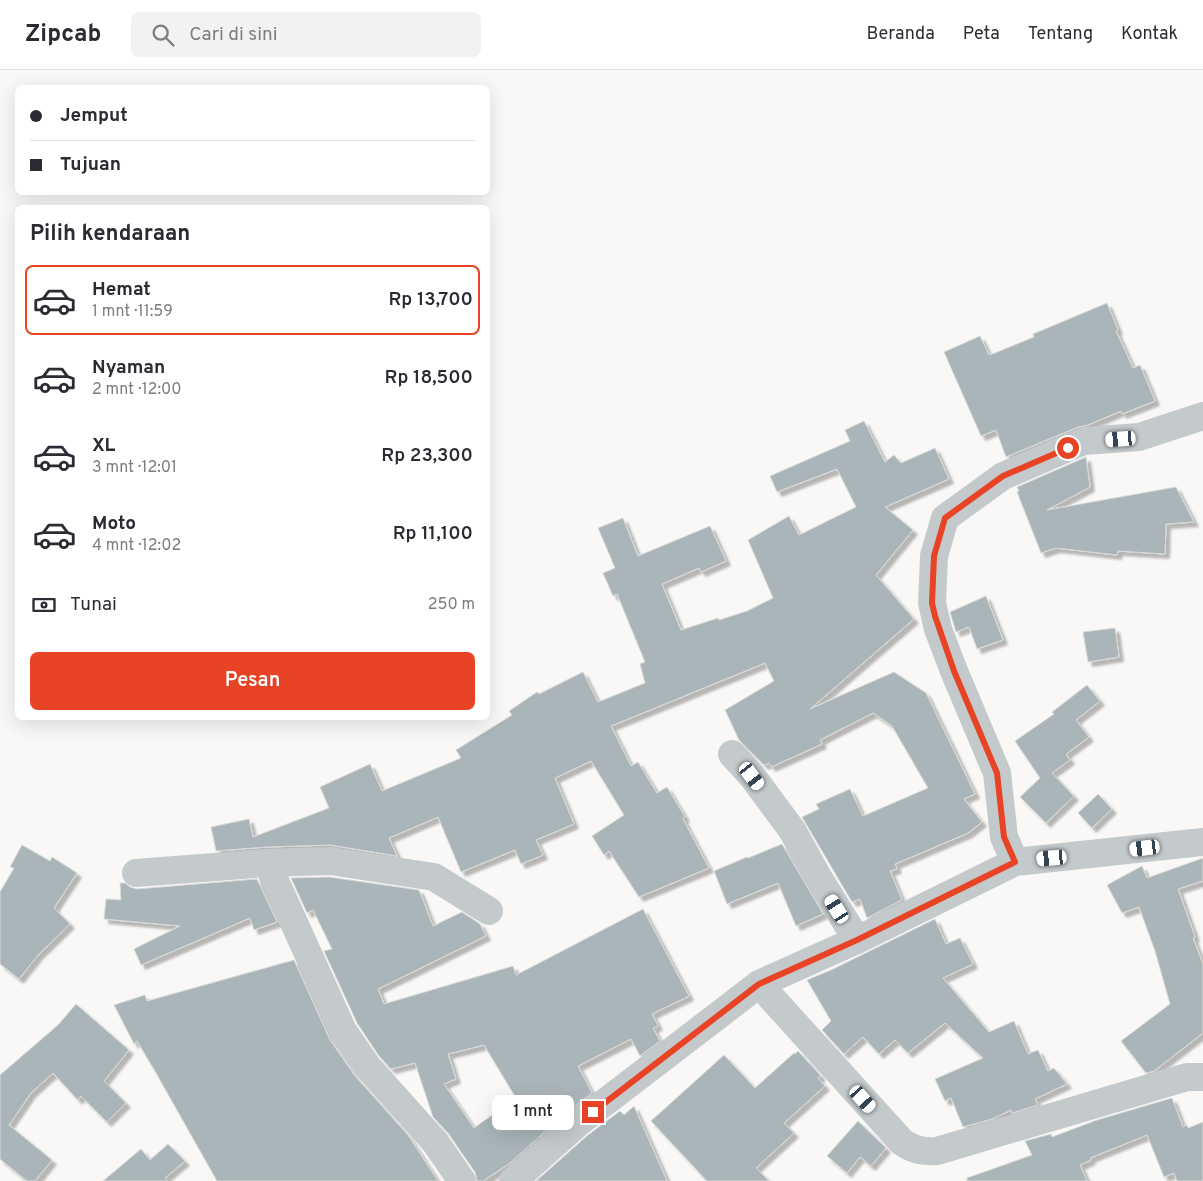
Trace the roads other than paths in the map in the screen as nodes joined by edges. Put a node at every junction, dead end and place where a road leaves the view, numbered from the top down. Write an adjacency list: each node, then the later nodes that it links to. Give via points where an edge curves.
1 (1203, 416): 4 (street, via 1139,437 1084,441 1003,476 945,518 934,556 932,603 954,671 997,773 1004,837)
2 (732, 754): 8 (street, via 792,830)
3 (1203, 842): 4 (street)
4 (1015, 862): 8 (street)
5 (267, 863): 6 (street); 7 (street, via 330,861 434,877); 11 (street, via 343,1031 367,1066 435,1142)
6 (136, 873)
7 (489, 911)
8 (857, 940): 9 (street)
9 (759, 984): 10 (street, via 902,1142 914,1150 937,1151 1187,1077); 12 (street, via 578,1123)
10 (1203, 1077)
11 (462, 1181)
12 (513, 1181)

